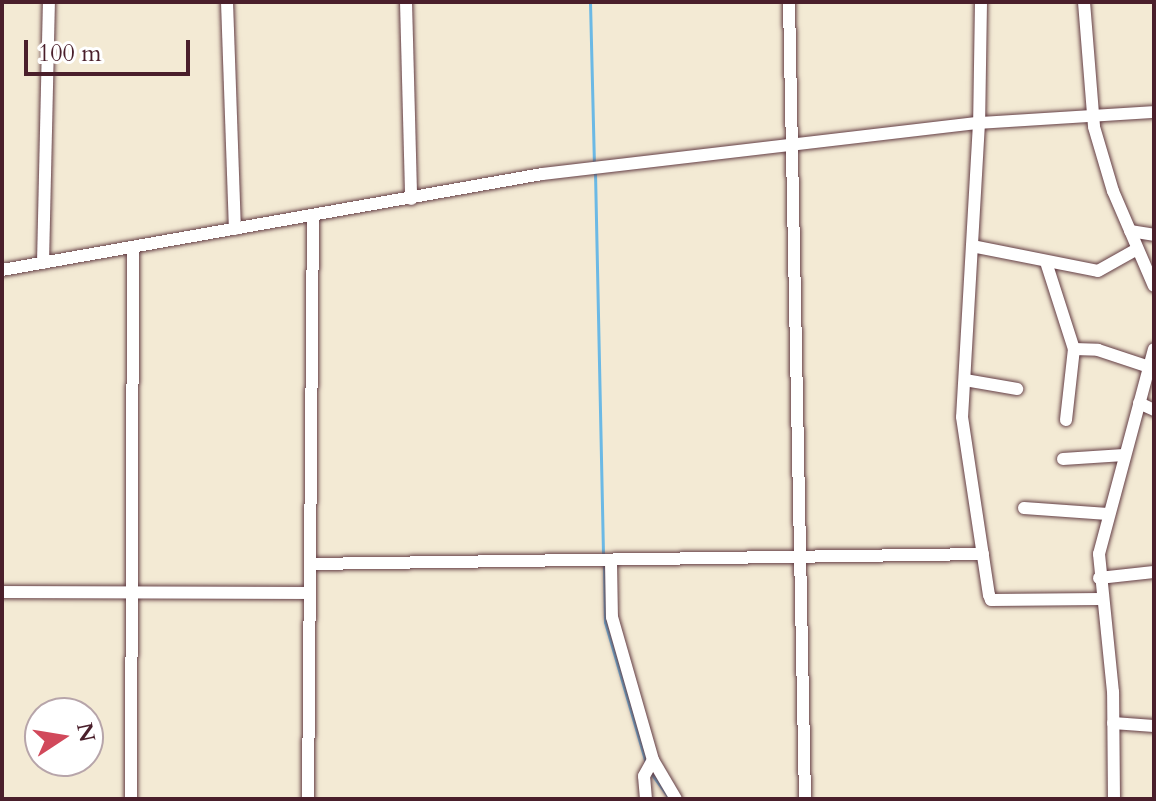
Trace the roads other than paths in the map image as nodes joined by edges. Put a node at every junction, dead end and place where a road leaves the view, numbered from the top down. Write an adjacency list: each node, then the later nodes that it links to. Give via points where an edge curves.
1 (49, 2): 21 (street)
2 (227, 2): 13 (street)
3 (406, 2): 11 (street)
4 (789, 2): 10 (street)
5 (981, 2): 9 (street)
6 (1084, 2): 8 (street)
7 (1154, 112): 8 (street)
8 (1091, 113): 9 (street); 14 (street)
9 (979, 123): 10 (street); 16 (street)
10 (792, 145): 11 (street, via 542,174); 37 (street)
11 (411, 199): 12 (street)
12 (313, 215): 13 (street); 39 (street)
13 (235, 229): 17 (street)
14 (1130, 231): 15 (street); 18 (street)
15 (1154, 235)
16 (972, 246): 20 (street); 27 (street)
17 (133, 247): 21 (street); 43 (street)
18 (1139, 252): 19 (street); 20 (street, via 1098,271); 23 (street)
19 (1154, 257)
20 (1046, 262): 24 (street)
21 (43, 263): 22 (street)
22 (2, 270)
23 (1154, 286)
24 (1074, 349): 26 (street, via 1098,350); 31 (street)
25 (1154, 349): 26 (street)
26 (1149, 367): 29 (street)
27 (965, 380): 28 (street); 36 (street, via 962,417)
28 (1017, 389)
29 (1139, 403): 30 (street); 32 (street)
30 (1154, 410)
31 (1066, 420)
32 (1124, 455): 33 (street); 35 (street)
33 (1063, 459)
34 (1024, 508): 35 (street)
35 (1108, 514): 41 (street)
36 (983, 554): 37 (street); 45 (street, via 991,600)
37 (801, 560): 38 (street); 53 (street)
38 (611, 562): 39 (street); 48 (street, via 612,617)
39 (310, 564): 44 (street)
40 (1154, 572): 41 (street)
41 (1099, 578): 45 (street)
42 (2, 592): 43 (street)
43 (132, 592): 44 (street); 49 (street)
44 (309, 593): 50 (street)
45 (1101, 599): 46 (street)
46 (1113, 723): 47 (street); 54 (street)
47 (1154, 726)
48 (653, 760): 51 (street, via 644,776); 52 (street)
49 (131, 799)
50 (308, 799)
51 (646, 799)
52 (676, 799)
53 (805, 799)
54 (1114, 799)

